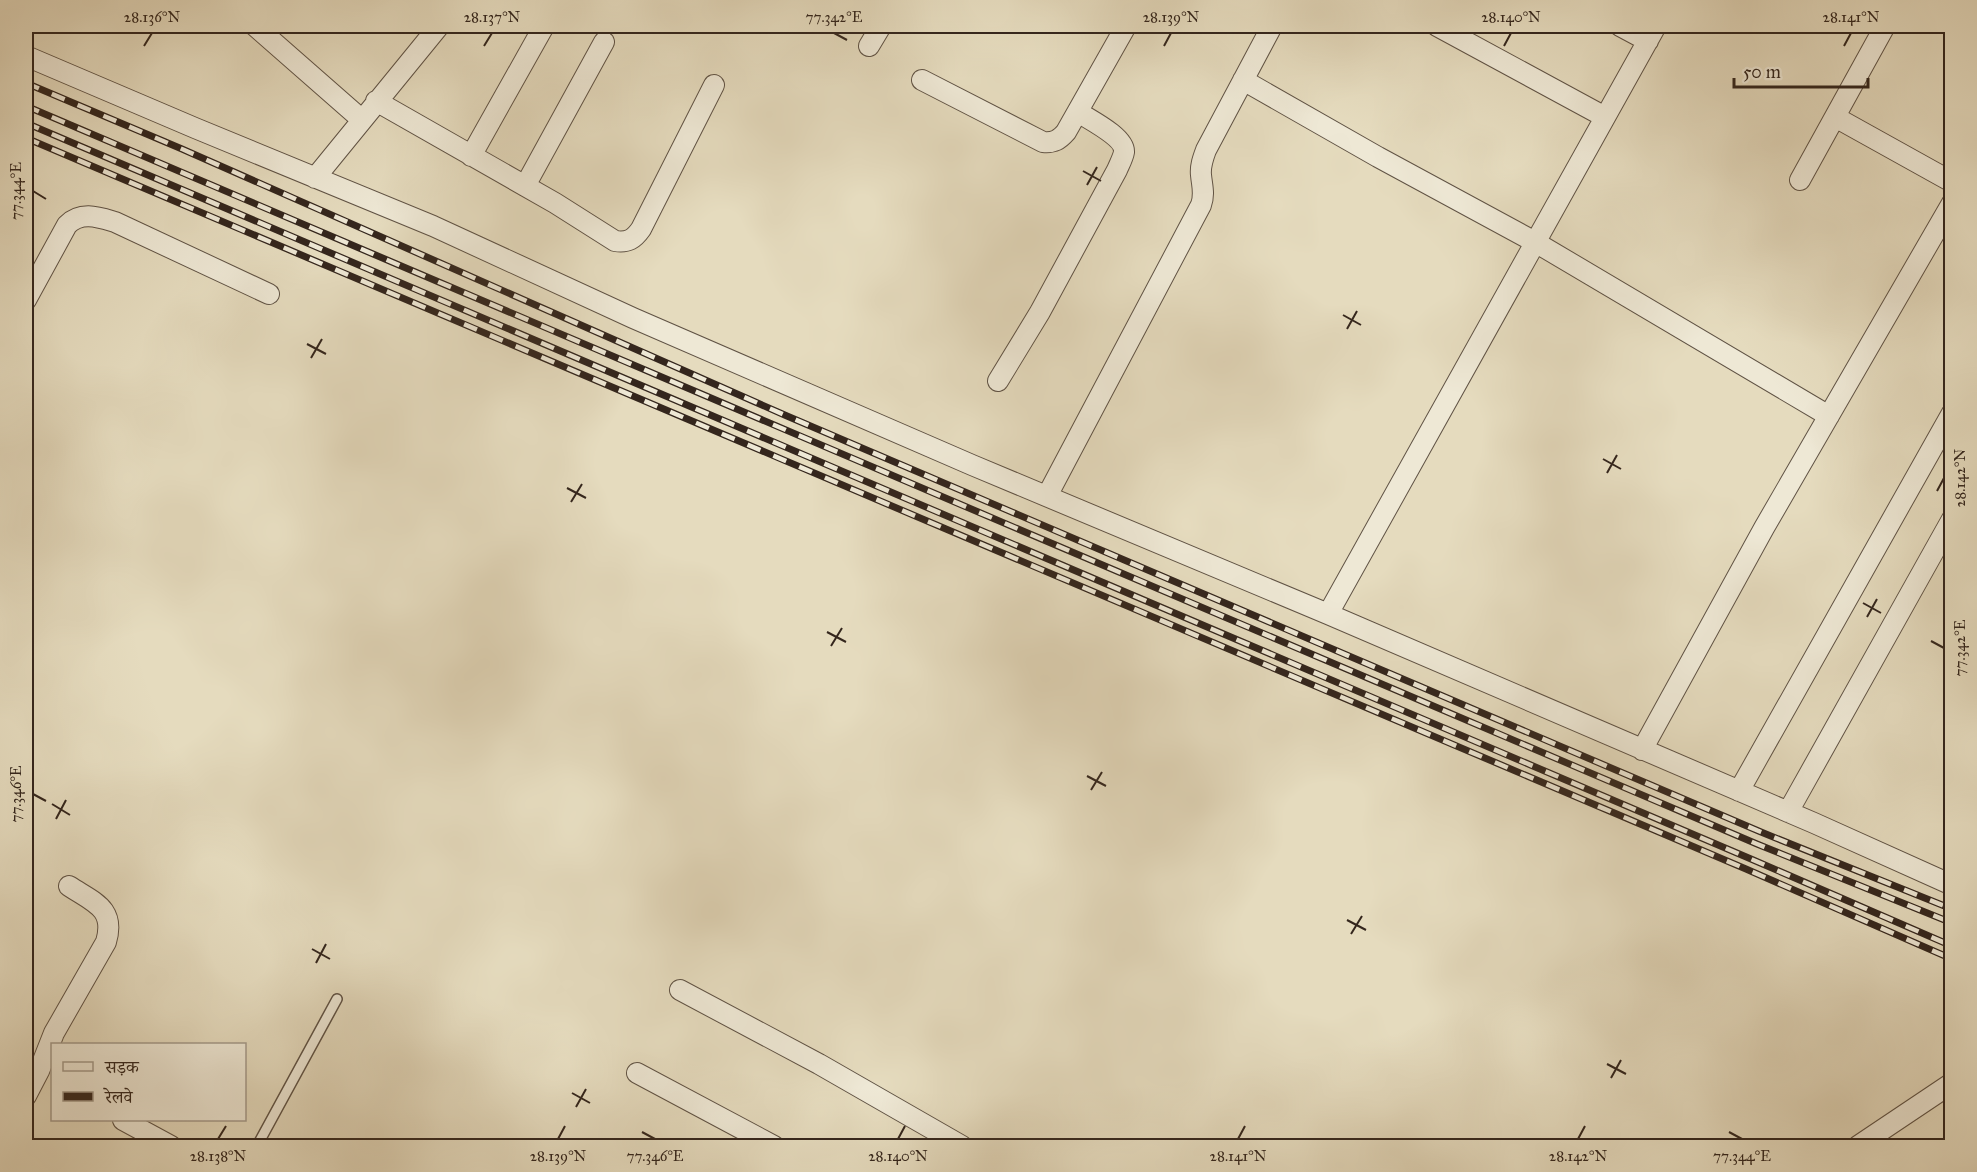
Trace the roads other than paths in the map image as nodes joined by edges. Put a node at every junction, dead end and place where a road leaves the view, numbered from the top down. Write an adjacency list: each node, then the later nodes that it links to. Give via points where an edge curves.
1 (255, 26): 21 (street)
2 (439, 26): 17 (street)
3 (544, 26): 22 (street)
4 (881, 26): 12 (street)
5 (1126, 26): 18 (street)
6 (1272, 26): 15 (street)
7 (1437, 26): 19 (street)
8 (1620, 26): 10 (street)
9 (1885, 26): 20 (street)
10 (1652, 33): 19 (street)
11 (604, 42): 26 (street)
12 (869, 46)
13 (26, 56): 23 (street)
14 (922, 80): 18 (street, via 1043,142 1060,139)
15 (1243, 80): 28 (street); 34 (street, via 1206,150 1201,205)
16 (714, 85): 26 (street, via 641,229 631,240 615,241)
17 (376, 101): 21 (street); 22 (street)
18 (1078, 112): 31 (street, via 1116,137 1124,151 1040,312)
19 (1605, 117): 28 (street)
20 (1834, 117): 24 (street); 25 (street)
21 (362, 119): 23 (street)
22 (471, 156): 26 (street)
23 (315, 178): 34 (street)
24 (1800, 180)
25 (1952, 182)
26 (525, 186)
27 (1952, 203): 33 (street)
28 (1535, 242): 33 (street); 36 (street)
29 (268, 294): 30 (street, via 115,222 91,216 67,225)
30 (26, 300)
31 (998, 381)
32 (1952, 413): 38 (street)
33 (1829, 416): 37 (street)
34 (1047, 496): 36 (street)
35 (1952, 519): 39 (street)
36 (1328, 614): 37 (street)
37 (1642, 750): 38 (street)
38 (1739, 791): 39 (street)
39 (1788, 812): 40 (street)
40 (1952, 885)
41 (69, 886): 44 (street, via 102,907 109,932)
42 (680, 990): 54 (street)
43 (337, 999): 52 (lane)
44 (52, 1043)
45 (51, 1049): 47 (street)
46 (637, 1073): 53 (street)
47 (46, 1075): 49 (street)
48 (1952, 1083): 55 (street)
49 (26, 1096)
50 (127, 1121): 51 (street)
51 (171, 1146)
52 (257, 1146)
53 (774, 1146)
54 (962, 1146)
55 (1858, 1146)

